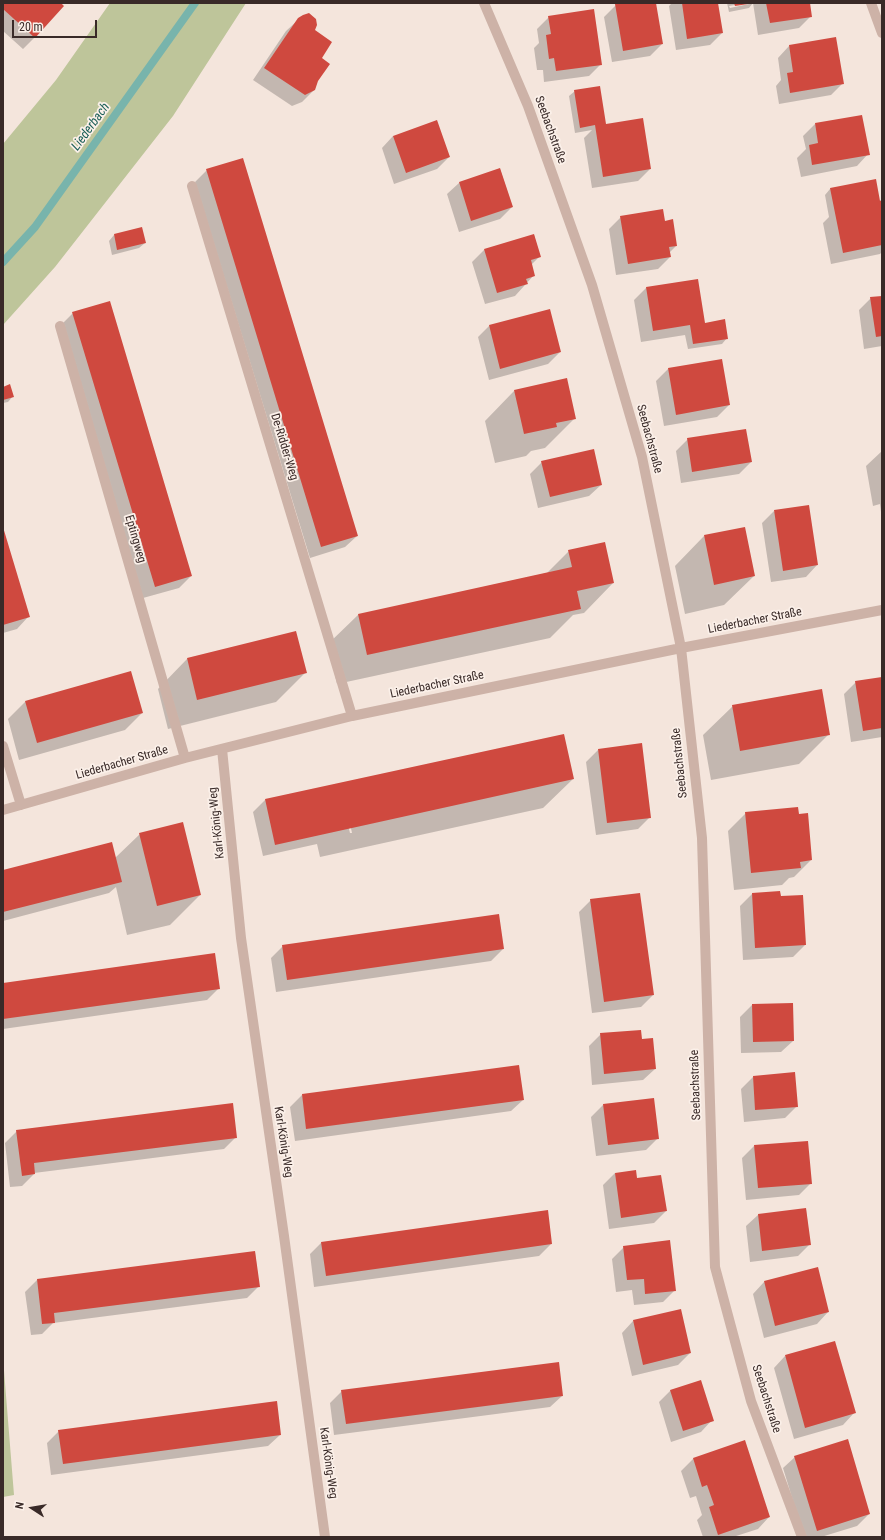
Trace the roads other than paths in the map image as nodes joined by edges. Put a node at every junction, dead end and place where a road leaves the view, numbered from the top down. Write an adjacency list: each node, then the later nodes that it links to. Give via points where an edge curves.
1 (484, 3): 7 (street, Seebachstraße, via 528,106 592,285 642,458)
2 (871, 3): 3 (street)
3 (882, 33)
4 (192, 186): 8 (street, De-Ridder-Weg)
5 (60, 326): 11 (street, Eptingweg)
6 (882, 610): 7 (street, Liederbacher Straße)
7 (681, 648): 8 (street, Liederbacher Straße); 15 (street, Seebachstraße, via 702,838 715,1267 751,1401)
8 (352, 716): 10 (street, Liederbacher Straße)
9 (3, 746): 12 (street)
10 (222, 749): 11 (street, Liederbacher Straße); 14 (street, Karl-König-Weg, via 241,938)
11 (185, 758): 12 (street, Liederbacher Straße)
12 (21, 805): 13 (street, Liederbacher Straße)
13 (3, 810)
14 (325, 1537)
15 (802, 1537)

